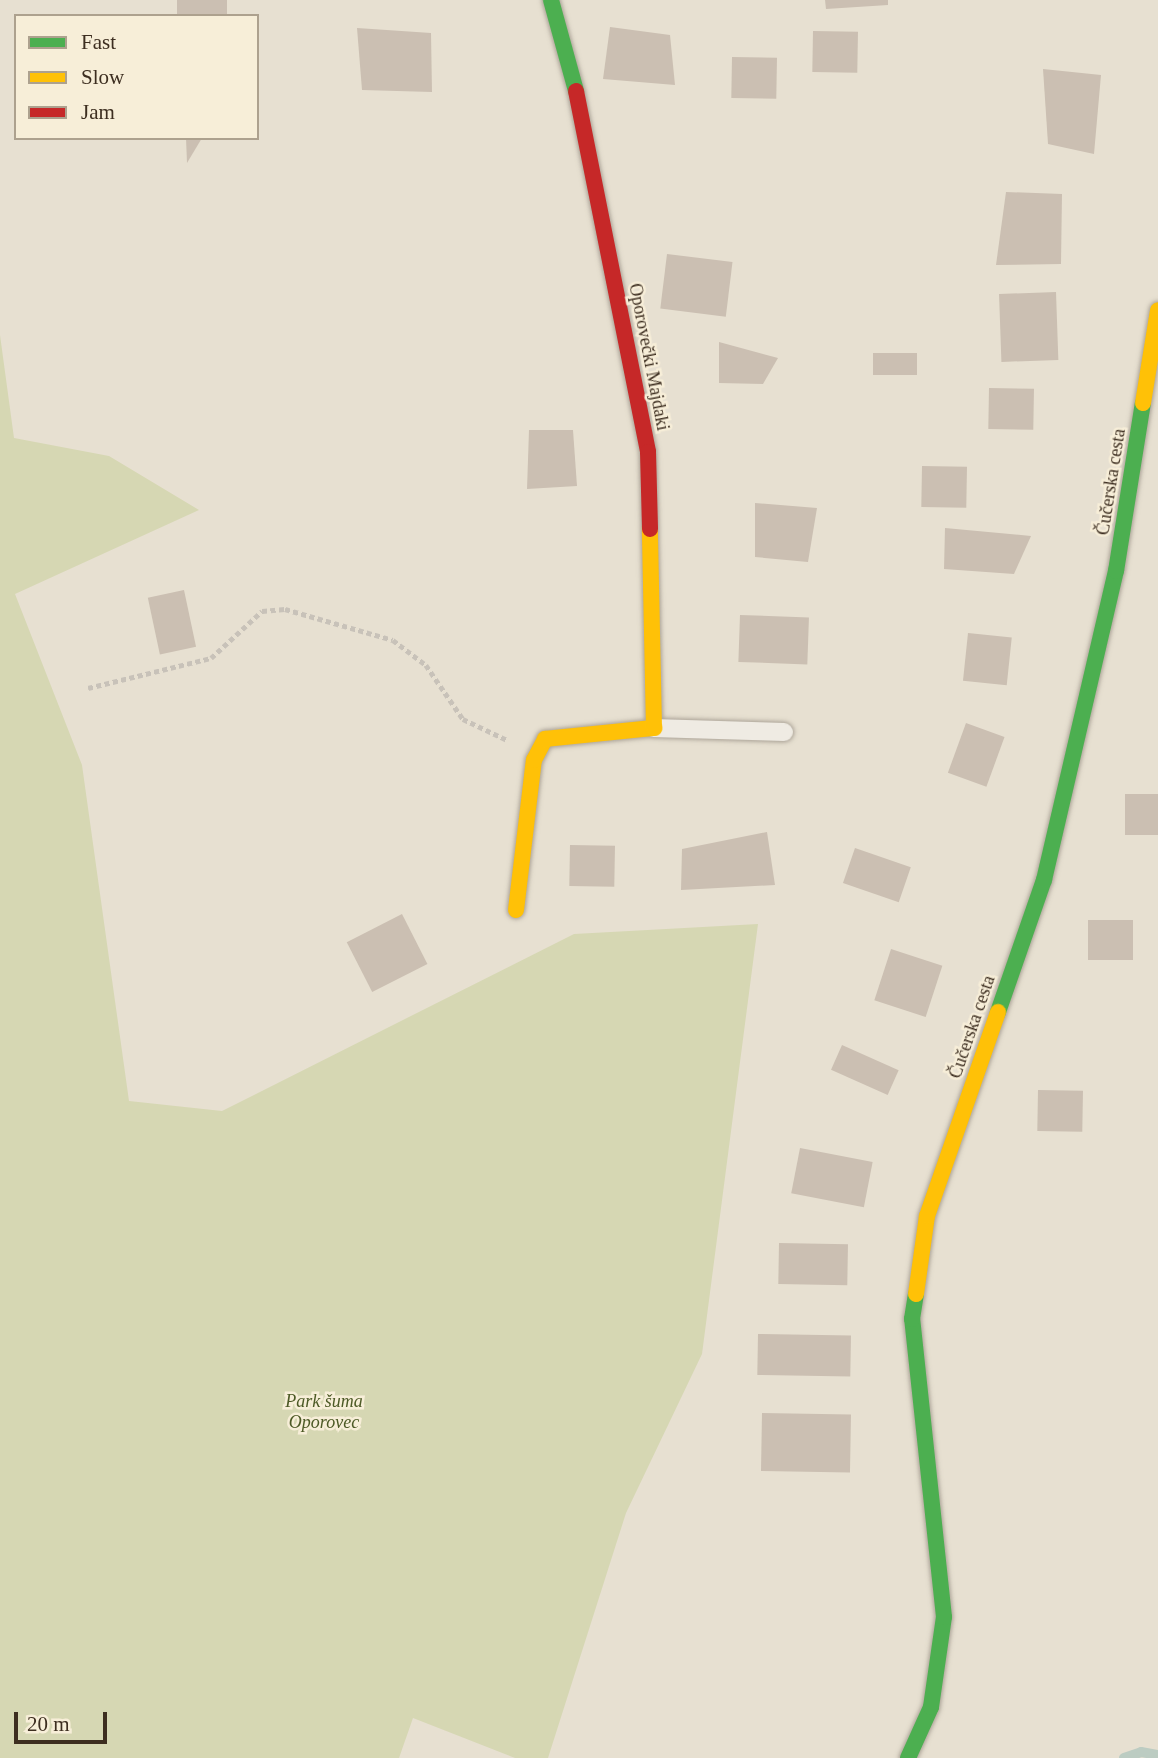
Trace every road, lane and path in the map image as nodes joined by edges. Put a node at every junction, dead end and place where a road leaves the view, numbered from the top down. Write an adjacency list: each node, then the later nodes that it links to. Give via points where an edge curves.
1 (551, 0): 4 (street, Oporovečki Majdaki, via 575,87 648,452)
2 (1158, 310): 8 (street, Čučerska cesta, via 1116,571 1044,880 927,1216 912,1319 944,1617 931,1707)
3 (88, 688): 6 (path, via 212,657 262,611 285,609 393,640 426,665 446,698 479,730 513,742)
4 (654, 728): 5 (lane); 6 (street)
5 (784, 732)
6 (545, 739): 7 (street, via 534,760)
7 (516, 910)
8 (908, 1758)

